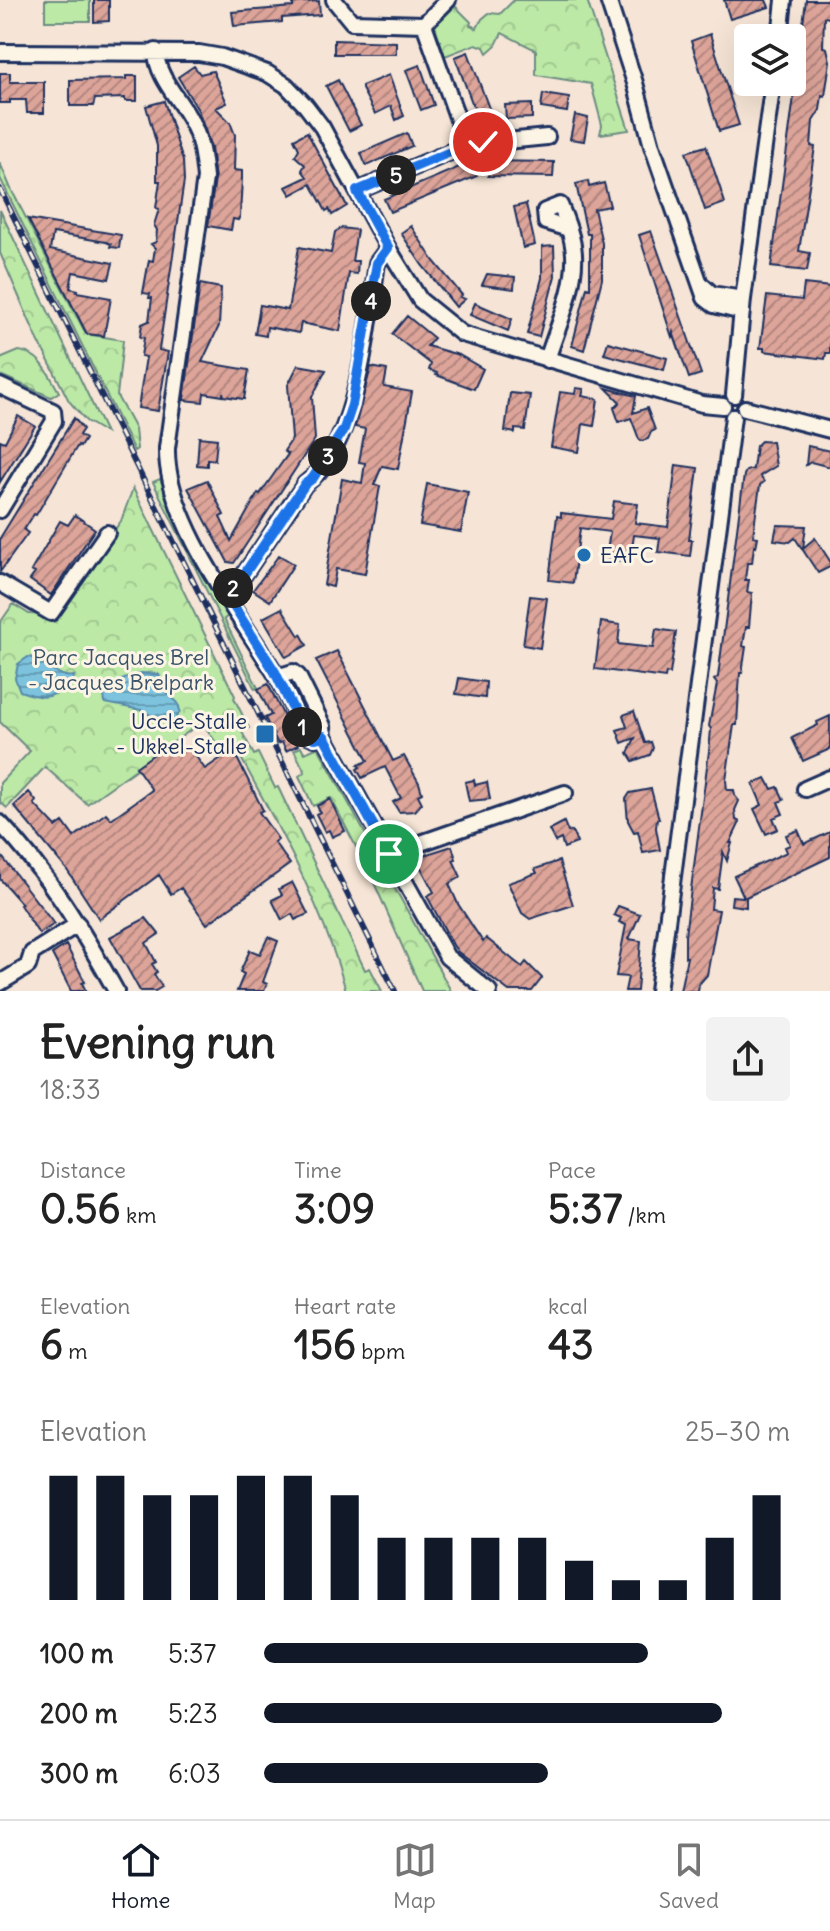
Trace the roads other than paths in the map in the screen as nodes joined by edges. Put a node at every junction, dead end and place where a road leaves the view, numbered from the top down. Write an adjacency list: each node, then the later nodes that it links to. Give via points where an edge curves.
1 (334, 0): 5 (street, via 352,22)
2 (448, 0): 5 (street)
3 (608, 0): 15 (street, via 700,282 712,294)
4 (784, 0): 6 (street)
5 (424, 24): 11 (street)
6 (781, 24)
7 (156, 51): 8 (street); 12 (street, via 222,57 286,85 322,127); 23 (street, via 158,67 194,126 205,178 166,464 181,515)
8 (0, 52)
9 (771, 96): 15 (street)
10 (547, 137): 11 (street)
11 (467, 145): 12 (street)
12 (357, 191): 14 (street)
13 (569, 229): 16 (street, via 573,276)
14 (388, 248): 16 (street, via 420,300 462,334); 23 (street, via 377,263 344,429)
15 (742, 306): 18 (street)
16 (547, 360): 18 (street, via 702,404)
17 (0, 386): 20 (street, via 53,411 54,421)
18 (734, 407): 19 (street); 33 (street)
19 (830, 430)
20 (0, 510)
21 (107, 533): 22 (street, via 51,613)
22 (0, 583)
23 (226, 594): 28 (street, via 277,677 293,672 298,676 324,736)
24 (830, 778): 25 (street)
25 (805, 789)
26 (565, 793): 28 (street)
27 (0, 823): 29 (street)
28 (389, 854): 32 (street, via 447,957)
29 (78, 924): 30 (street, via 32,953 28,966); 31 (street)
30 (0, 983)
31 (116, 991)
32 (489, 991)
33 (658, 991)

